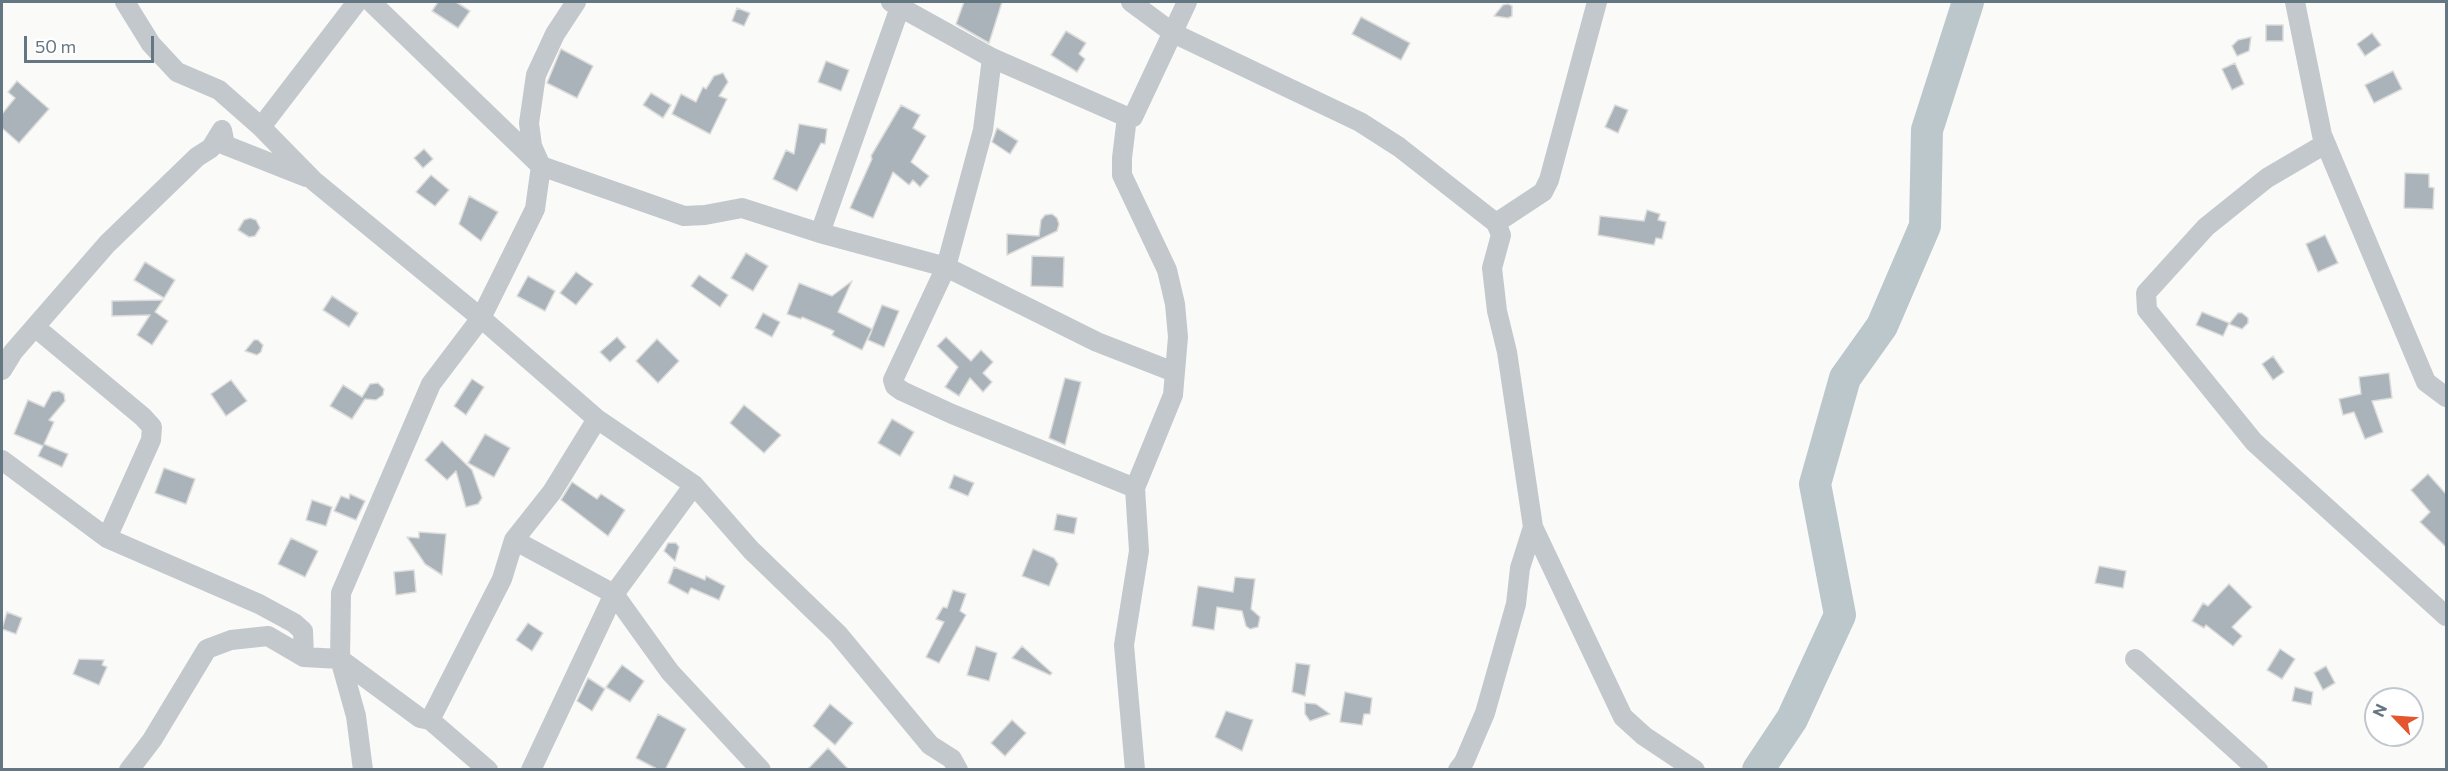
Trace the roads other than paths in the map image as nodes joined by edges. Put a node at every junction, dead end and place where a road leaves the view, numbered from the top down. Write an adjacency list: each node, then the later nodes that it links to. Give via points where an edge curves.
1 (125, 2): 13 (street, via 151,44 177,72 219,90)
2 (357, 2): 13 (street)
3 (371, 2): 15 (street)
4 (576, 2): 15 (street, via 555,34 536,75 529,123 532,146)
5 (1131, 2): 10 (street)
6 (1187, 2): 10 (street)
7 (1597, 2): 17 (street, via 1550,180 1543,192)
8 (2295, 2): 14 (street)
9 (896, 4): 11 (street); 18 (street)
10 (1173, 33): 12 (street, via 1133,117); 17 (street, via 1360,122 1399,147)
11 (992, 58): 12 (street); 19 (street, via 983,130)
12 (1127, 117): 23 (street, via 1122,175 1167,270 1178,337)
13 (261, 127): 16 (street)
14 (2325, 144): 24 (street, via 2426,382); 33 (street, via 2267,178 2206,227 2146,293 2147,310 2253,442)
15 (541, 166): 18 (street, via 684,216 705,216 742,207); 20 (street, via 535,209)
16 (314, 181): 20 (street); 21 (street, via 225,145 222,130 211,148 107,244)
17 (1496, 223): 29 (street, via 1501,235 1492,268)
18 (820, 233): 19 (street)
19 (946, 267): 23 (street, via 1097,342); 28 (street, via 894,374 895,386 952,414)
20 (481, 318): 25 (street); 35 (street, via 431,384 362,540 341,592)
21 (35, 327): 22 (street); 30 (street, via 152,427 151,440)
22 (2, 370)
23 (1174, 372): 28 (street, via 1173,395)
24 (2446, 397)
25 (597, 419): 27 (street); 31 (street, via 552,492)
26 (2, 460): 30 (street)
27 (694, 485): 32 (street); 38 (street, via 751,550 838,634)
28 (1134, 488): 44 (street, via 1139,551 1124,645)
29 (1533, 527): 45 (street, via 1485,713); 46 (street, via 1623,717 1653,743)
30 (107, 538): 34 (street, via 294,622 303,631)
31 (514, 540): 32 (street); 37 (street, via 502,579)
32 (614, 594): 42 (street); 43 (street, via 670,672)
33 (2446, 616)
34 (304, 657): 35 (street); 39 (street, via 268,636 231,640 207,650)
35 (340, 659): 37 (street, via 420,718); 40 (street, via 356,716)
36 (2135, 659): 47 (street)
37 (430, 720): 41 (street)
38 (951, 766)
39 (129, 770)
40 (363, 770)
41 (488, 770)
42 (531, 770)
43 (761, 770)
44 (1135, 770)
45 (1458, 770)
46 (1695, 770)
47 (2258, 770)

